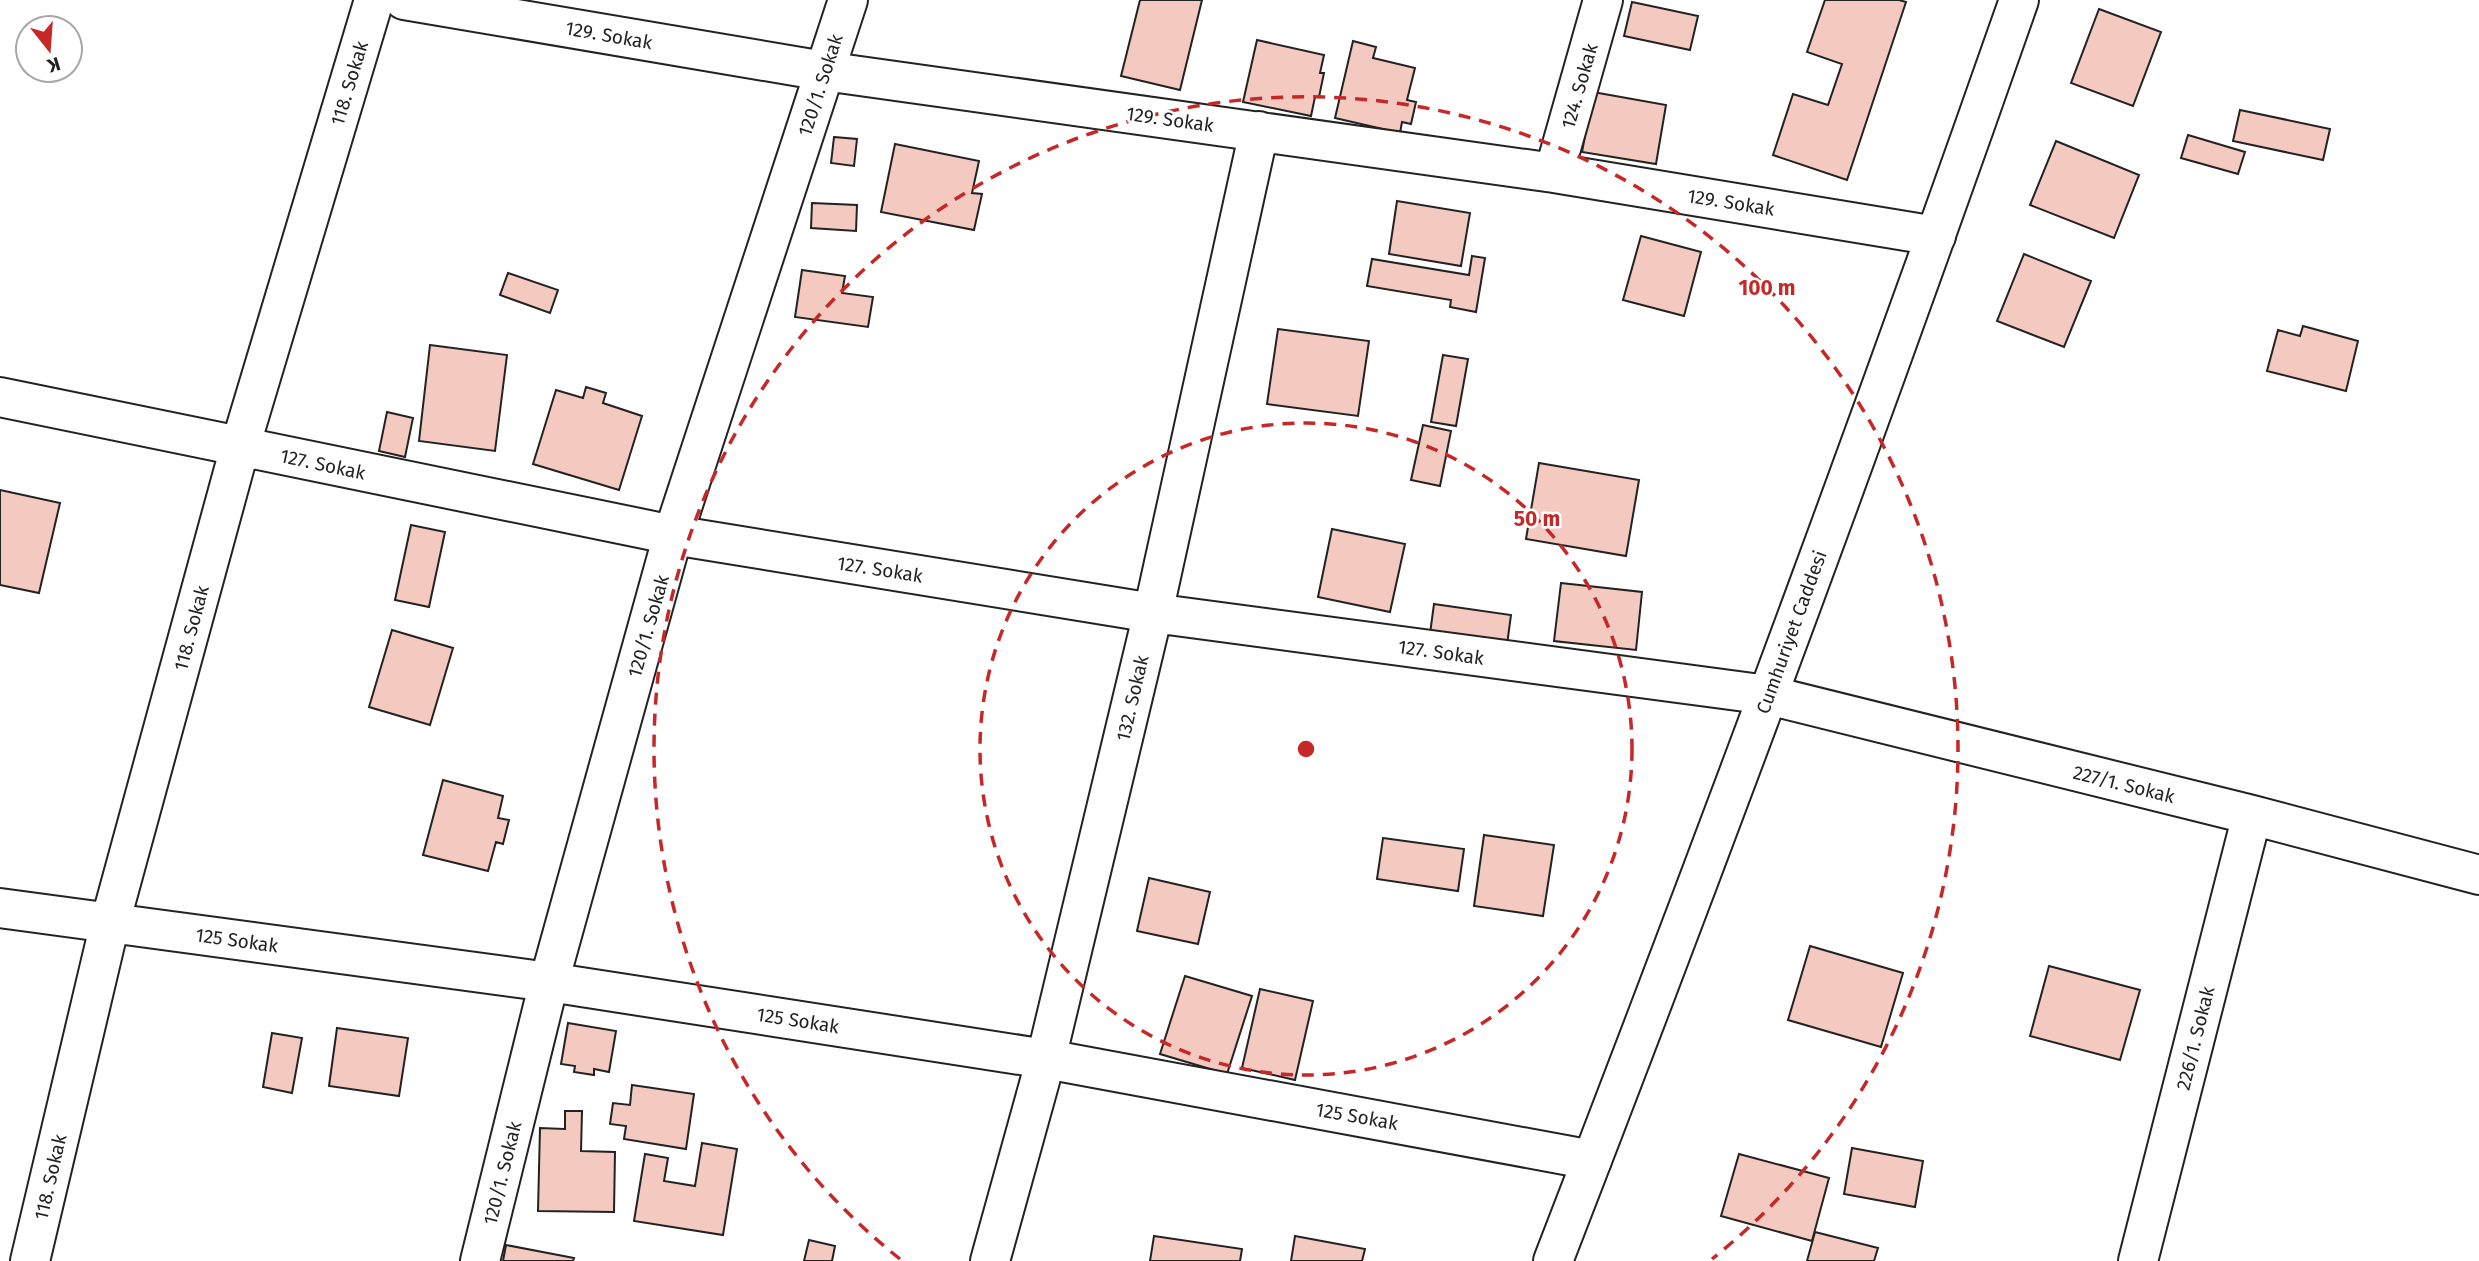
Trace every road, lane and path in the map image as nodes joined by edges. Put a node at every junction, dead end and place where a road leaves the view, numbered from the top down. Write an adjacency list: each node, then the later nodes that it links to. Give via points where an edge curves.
1 (374, 0): 11 (street, 118. Sokak)
2 (404, 0): 6 (street, 129. Sokak)
3 (848, 0): 6 (street, 120/1. Sokak)
4 (1603, 0): 8 (street, 124. Sokak)
5 (2020, 0): 9 (street, Cumhuriyet Caddesi)
6 (824, 71): 7 (street, 129. Sokak); 12 (street, 120/1. Sokak)
7 (1259, 131): 8 (street, 129. Sokak); 13 (street, 132. Sokak)
8 (1555, 173): 9 (street, 129. Sokak)
9 (1936, 236): 14 (street, Cumhuriyet Caddesi)
10 (0, 397): 11 (street, 127. Sokak)
11 (240, 447): 12 (street, 127. Sokak); 18 (street, 118. Sokak)
12 (673, 535): 13 (street, 127. Sokak); 19 (street, 120/1. Sokak)
13 (1153, 613): 14 (street, 127. Sokak); 20 (street, 132. Sokak)
14 (1768, 695): 15 (street, 227/1. Sokak); 21 (street, Cumhuriyet Caddesi)
15 (2252, 815): 16 (street, 227/1. Sokak); 26 (street, 226/1. Sokak)
16 (2479, 875)
17 (0, 908): 18 (street, 125 Sokak)
18 (110, 923): 19 (street, 125 Sokak); 22 (street, 118. Sokak)
19 (549, 982): 20 (street, 125 Sokak); 23 (street, 120/1. Sokak)
20 (1046, 1059): 21 (street, 125 Sokak); 24 (street, 132. Sokak)
21 (1592, 1160): 25 (street, Cumhuriyet Caddesi)
22 (30, 1261)
23 (480, 1261)
24 (990, 1261)
25 (1553, 1261)
26 (2138, 1261)

